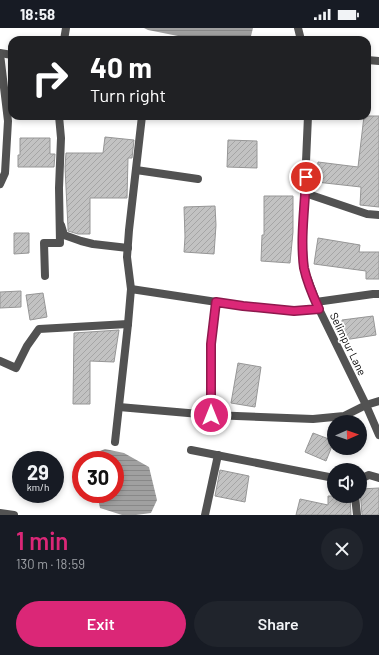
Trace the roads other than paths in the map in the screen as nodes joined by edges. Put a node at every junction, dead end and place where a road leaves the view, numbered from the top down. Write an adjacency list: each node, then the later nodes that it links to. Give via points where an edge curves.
1 (0, 54): 5 (street, via 8,120)
2 (59, 120): 11 (street)
3 (142, 120): 6 (street)
4 (308, 120): 9 (street, Selimpur Lane)
5 (3, 143): 8 (street, via 5,173)
6 (136, 170): 7 (street); 12 (street)
7 (198, 179)
8 (0, 184)
9 (305, 193): 10 (street); 17 (street, Selimpur Lane, via 304,268)
10 (379, 216)
11 (59, 219): 12 (street, via 64,234 93,244); 13 (street, via 60,243 44,243)
12 (128, 248): 14 (street)
13 (45, 276)
14 (131, 289): 16 (street); 18 (street)
15 (379, 294): 17 (street)
16 (216, 302): 17 (street, via 294,311); 23 (street, via 211,344)
17 (318, 305): 21 (street, Selimpur Lane)
18 (128, 324): 19 (street, via 39,329 16,368); 22 (street)
19 (0, 361)
20 (379, 401): 21 (street)
21 (366, 404): 23 (street, via 344,416 313,419); 24 (street, Selimpur Lane)
22 (119, 407): 23 (street); 25 (street)
23 (211, 415)
24 (379, 435)
25 (115, 442)
26 (191, 450): 27 (street)
27 (218, 455): 29 (street); 34 (street)
28 (367, 476): 30 (street)
29 (327, 477)
30 (379, 478)
31 (356, 503): 35 (street)
32 (0, 513): 33 (street)
33 (14, 515)
34 (204, 515)
35 (358, 515)

